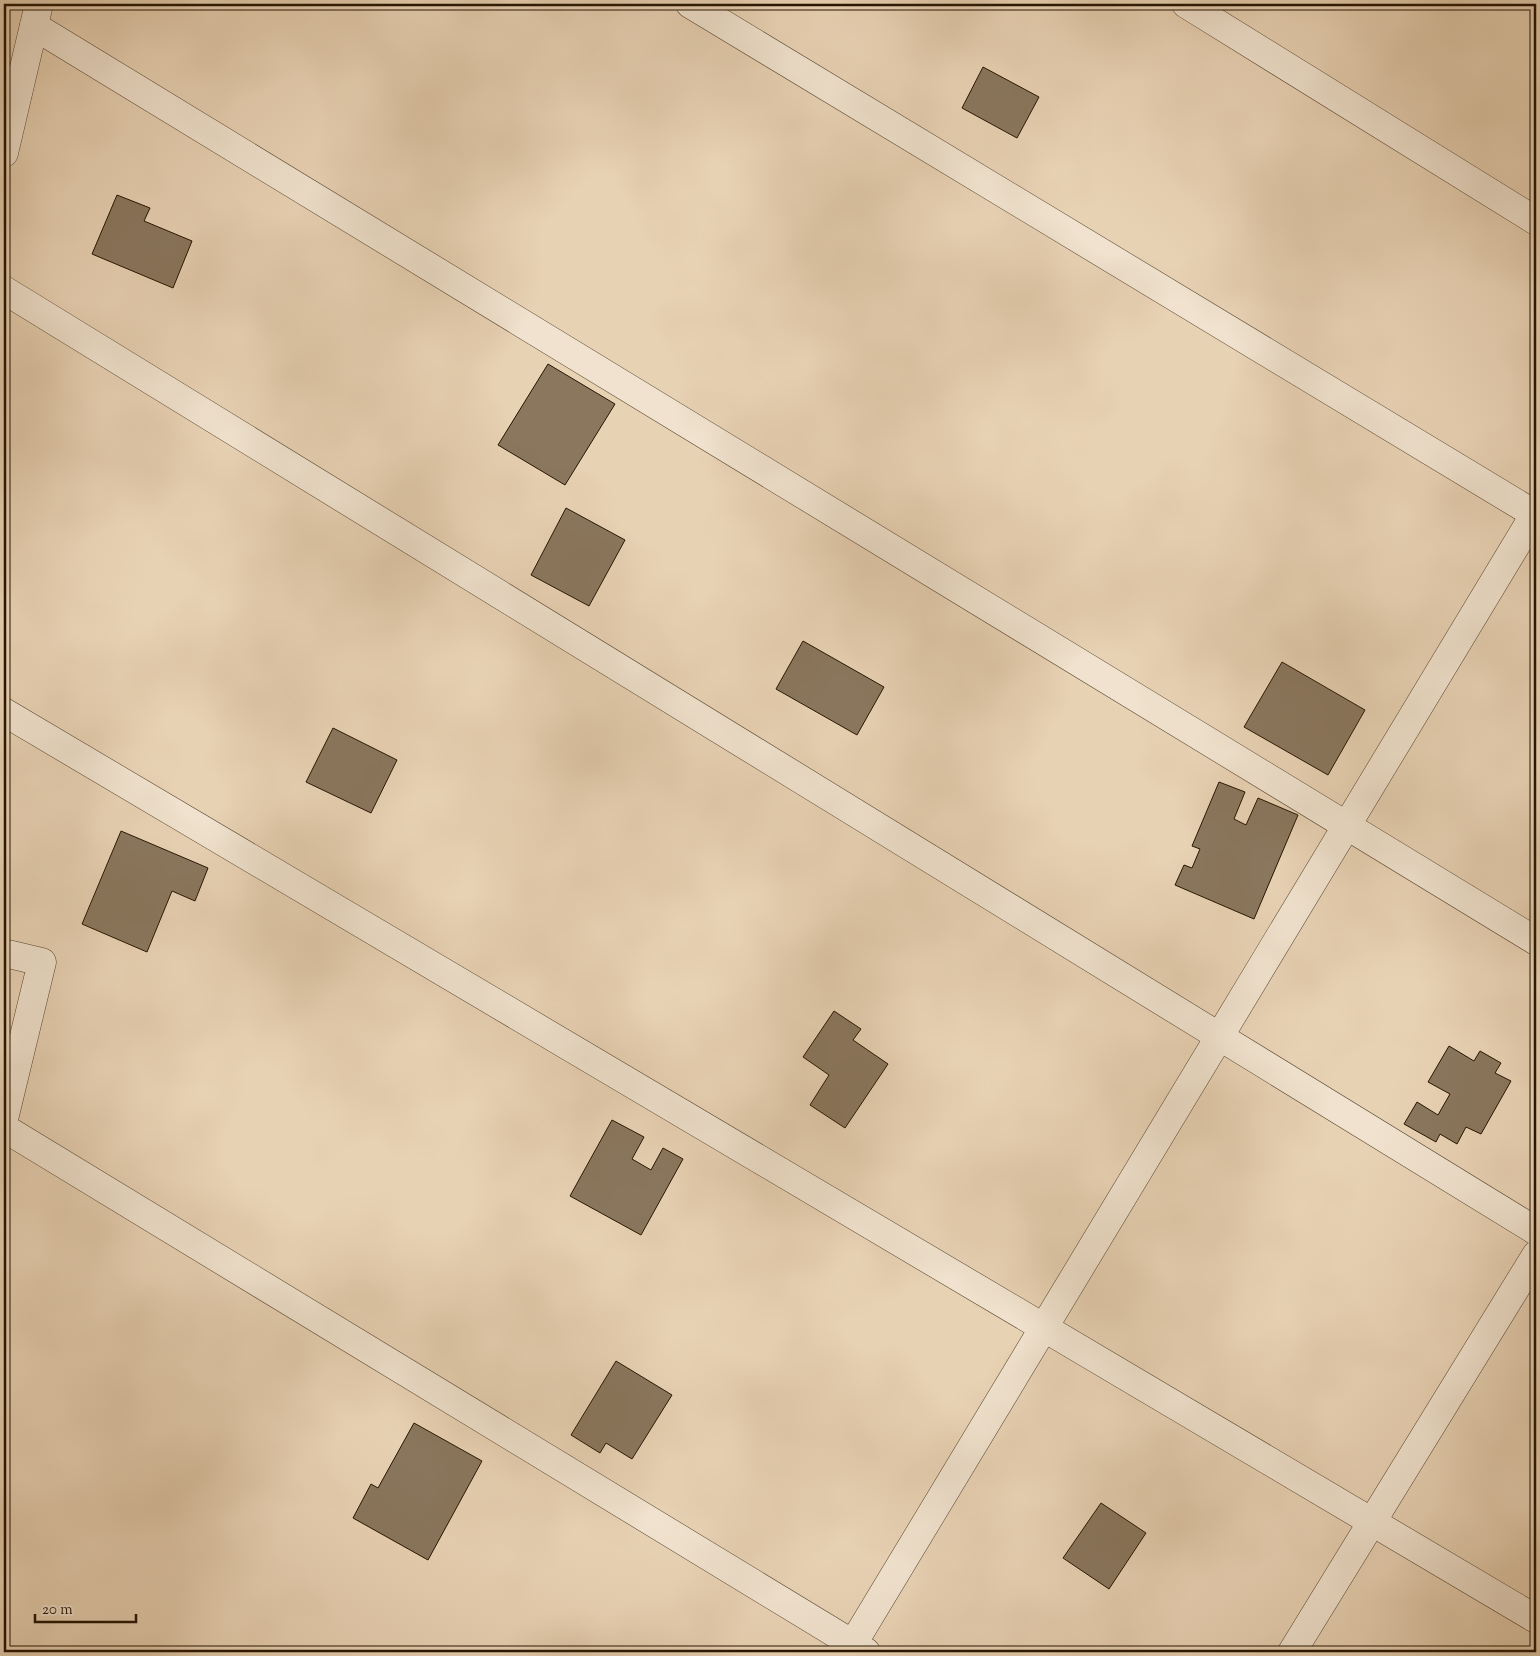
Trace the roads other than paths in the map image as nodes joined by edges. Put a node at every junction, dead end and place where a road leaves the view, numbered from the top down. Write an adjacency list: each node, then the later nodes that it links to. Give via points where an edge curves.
1 (690, 4): 7 (street)
2 (1186, 4): 5 (street)
3 (36, 15): 4 (street); 9 (street)
4 (4, 152)
5 (1536, 221)
6 (4, 290): 12 (street)
7 (1536, 514): 9 (street)
8 (4, 712): 17 (street)
9 (1347, 826): 10 (street); 12 (street)
10 (1536, 941)
11 (4, 953): 13 (street, via 42,962)
12 (1220, 1037): 15 (street); 17 (street)
13 (4, 1119)
14 (4, 1128): 20 (street)
15 (1536, 1231)
16 (1536, 1254): 18 (street)
17 (1044, 1328): 18 (street); 20 (street)
18 (1372, 1522): 19 (street); 21 (street)
19 (1536, 1620)
20 (856, 1650)
21 (1292, 1652)

